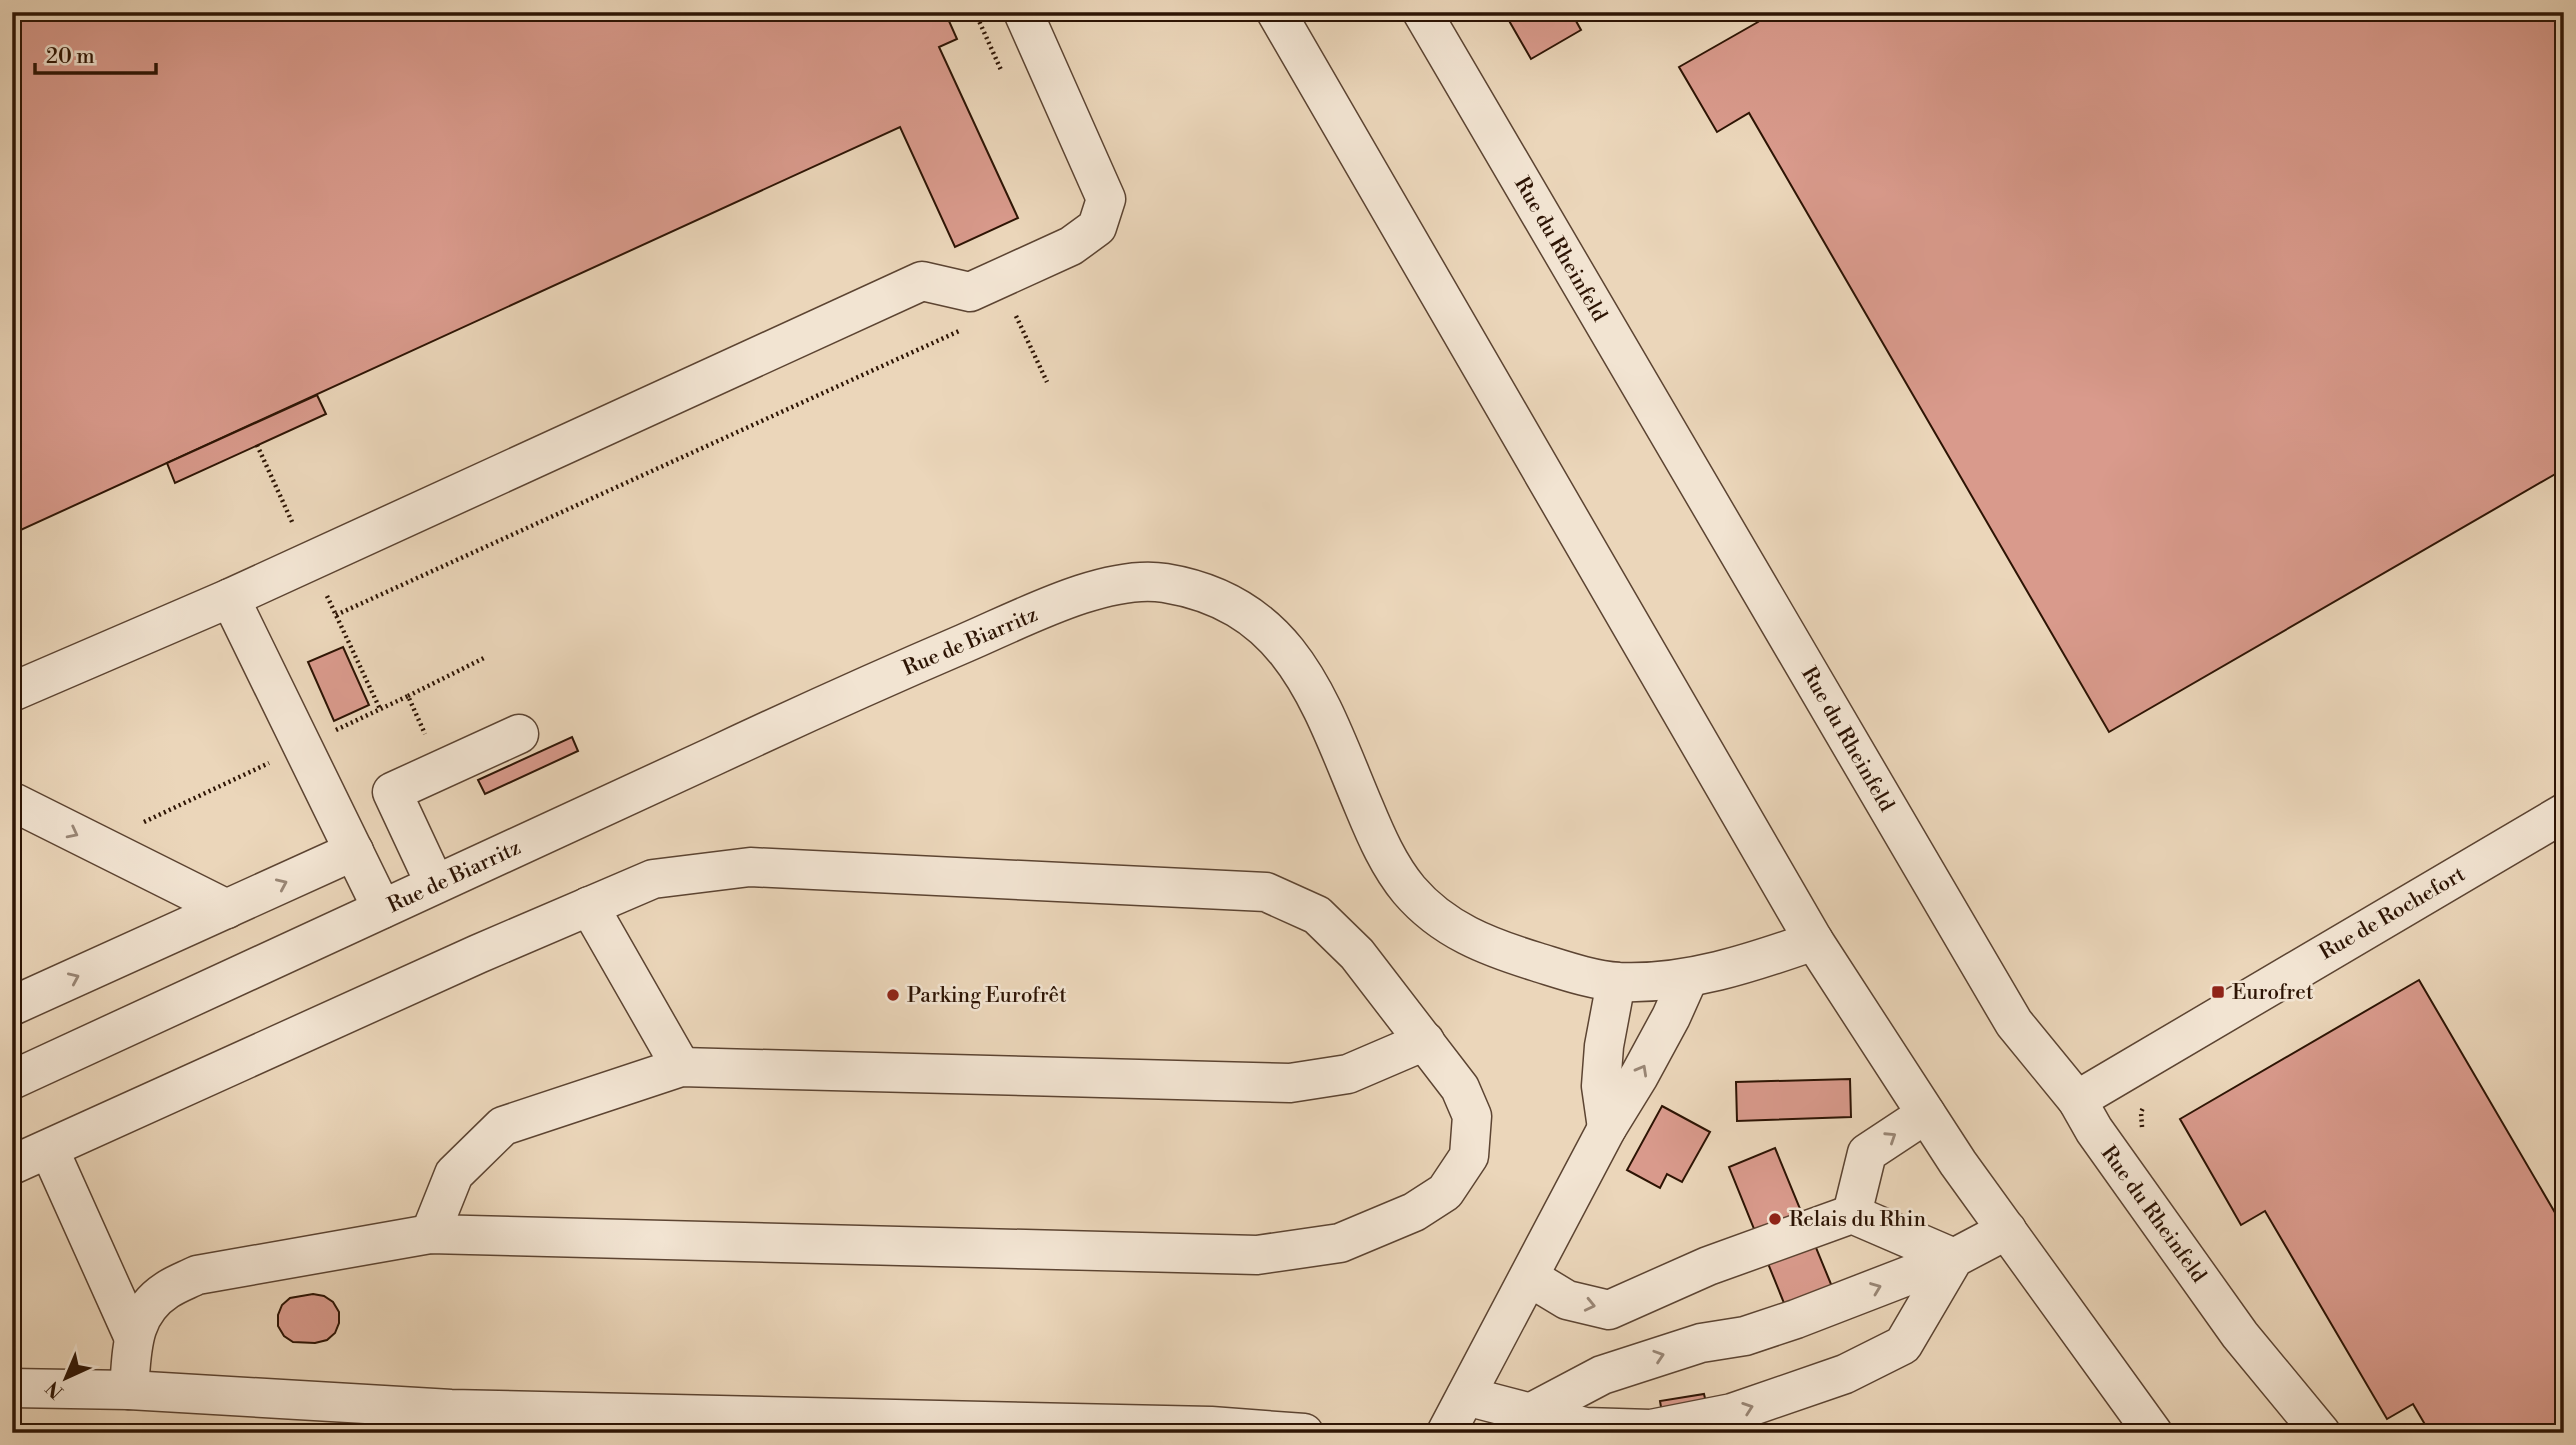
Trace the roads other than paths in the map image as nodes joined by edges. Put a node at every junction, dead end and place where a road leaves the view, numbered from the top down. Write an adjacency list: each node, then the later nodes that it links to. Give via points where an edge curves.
1 (1023, 12): 4 (street, via 1106,199 1097,227 1071,246 970,292 922,281)
2 (1276, 12): 14 (street)
3 (1422, 12): 21 (street, Rue du Rheinfeld, via 2014,1023)
4 (230, 598): 5 (street); 9 (street)
5 (12, 692)
6 (519, 734): 10 (street, via 392,792)
7 (12, 804): 12 (street, one-way to 12)
8 (2564, 813): 21 (street, Rue de Rochefort)
9 (354, 851): 12 (street, one-way to 9); 13 (street)
10 (435, 884): 13 (street, Rue de Biarritz); 16 (street, Rue de Biarritz, via 1055,604 1115,585 1160,582 1213,594 1252,617 1291,653 1319,699 1381,847 1410,890 1450,927 1488,947)
11 (589, 906): 18 (street, via 653,879 750,867 1266,892 1317,915 1357,954); 19 (street); 24 (street)
12 (227, 909): 17 (street, one-way to 12)
13 (382, 909): 20 (street, Rue de Biarritz)
14 (1814, 941): 15 (street, Rue de Biarritz); 22 (street)
15 (1688, 979): 16 (street, Rue de Biarritz); 23 (street, one-way to 15, via 1659,1041)
16 (1616, 982): 23 (street, via 1601,1086)
17 (12, 1006)
18 (1425, 1041): 19 (street, via 1348,1074 1290,1083); 28 (street, via 1460,1088 1472,1116 1469,1156 1445,1192 1414,1212 1340,1243 1257,1255)
19 (681, 1067): 28 (street, via 503,1126 454,1174)
20 (12, 1080)
21 (2077, 1101): 39 (street, Rue du Rheinfeld, via 2240,1335)
22 (1926, 1114): 26 (street, one-way to 22, via 1867,1153); 27 (street)
23 (1607, 1128): 30 (street)
24 (49, 1149): 25 (street); 31 (street)
25 (12, 1165)
26 (1852, 1214): 29 (street); 30 (street, one-way to 26, via 1567,1300 1609,1310 1708,1266)
27 (2007, 1230): 29 (street); 38 (street)
28 (430, 1234): 31 (street, via 197,1275 165,1290 148,1308)
29 (1954, 1258): 35 (street, one-way to 29, via 1602,1375 1701,1343 1745,1336 1796,1320); 35 (street, one-way to 29, via 1585,1427 1651,1429 1732,1413 1845,1374 1903,1345)
30 (1529, 1277): 34 (street)
31 (133, 1336): 33 (street)
32 (12, 1388): 33 (street)
33 (129, 1390): 36 (street, via 451,1409 1211,1426)
34 (1466, 1396): 35 (street); 37 (street)
35 (1530, 1413)
36 (1304, 1433)
37 (1446, 1433)
38 (2153, 1433)
39 (2321, 1433)

